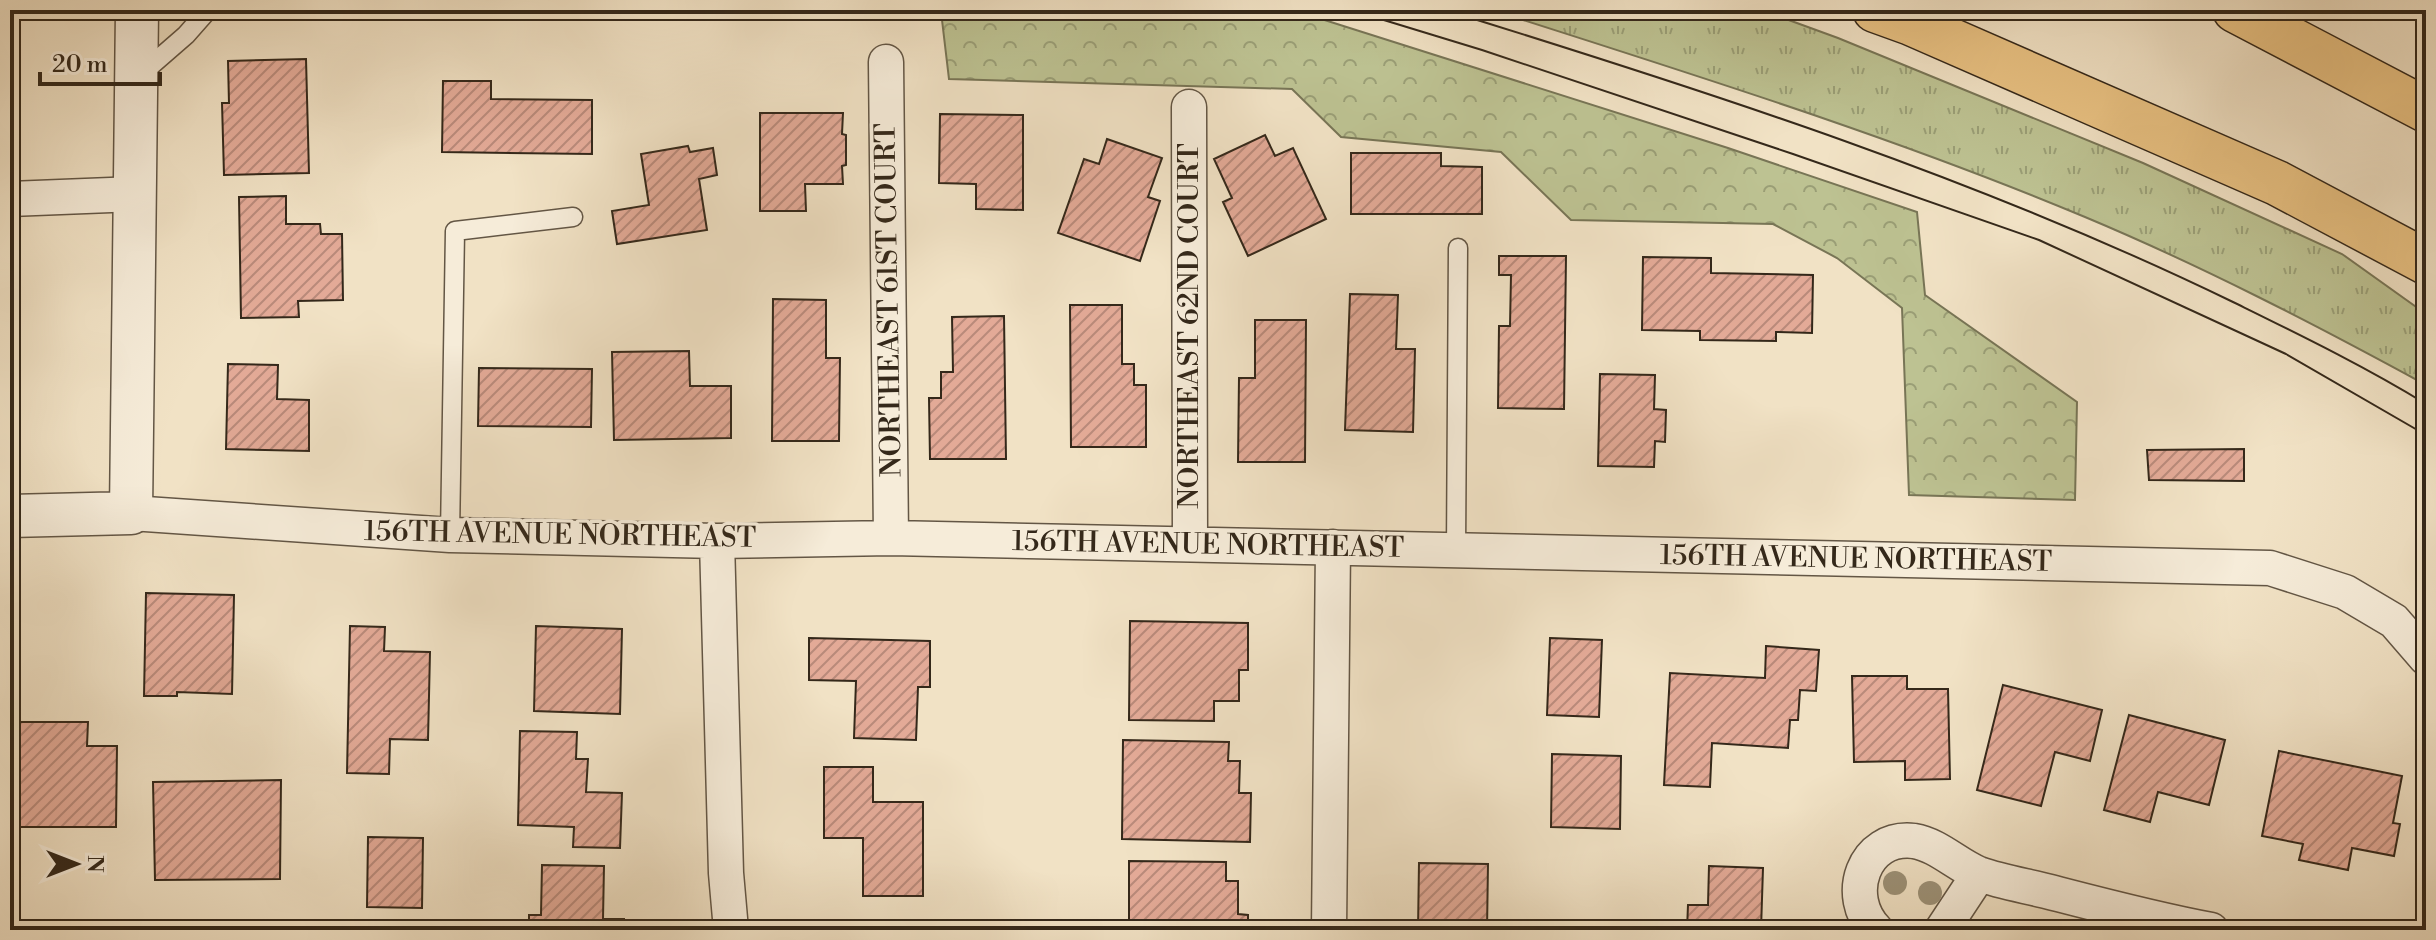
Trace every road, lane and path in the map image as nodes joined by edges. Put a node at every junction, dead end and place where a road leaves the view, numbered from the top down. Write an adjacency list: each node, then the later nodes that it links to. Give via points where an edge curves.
1 (137, 10): 6 (street)
2 (208, 10): 6 (lane)
3 (1875, 10): 13 (highway, via 2277,183)
4 (2235, 10): 8 (highway)
5 (886, 62): 17 (street, NORTHEAST 61ST COURT)
6 (138, 76): 9 (street)
7 (1189, 107): 19 (street, NORTHEAST 62ND COURT)
8 (2426, 110)
9 (136, 194): 10 (street); 14 (street)
10 (10, 199)
11 (573, 217): 16 (lane, via 455,231)
12 (1458, 248): 21 (lane)
13 (2426, 262)
14 (131, 513): 15 (street, 156TH AVENUE NORTHEAST); 16 (street, 156TH AVENUE NORTHEAST)
15 (10, 516)
16 (450, 535): 18 (street, 156TH AVENUE NORTHEAST)
17 (891, 538): 18 (street, 156TH AVENUE NORTHEAST); 19 (street, 156TH AVENUE NORTHEAST)
18 (717, 541): 24 (street)
19 (1190, 544): 20 (street, 156TH AVENUE NORTHEAST)
20 (1333, 547): 21 (street, 156TH AVENUE NORTHEAST); 25 (street)
21 (1456, 550): 22 (street, 156TH AVENUE NORTHEAST, via 2270,568 2345,592 2394,621)
22 (2426, 658)
23 (1979, 874): 26 (street, via 1928,844 1911,841 1881,849 1869,860 1858,891 1860,907); 27 (street); 28 (street)
24 (731, 930)
25 (1329, 930)
26 (1876, 930)
27 (1942, 930)
28 (2211, 930)

